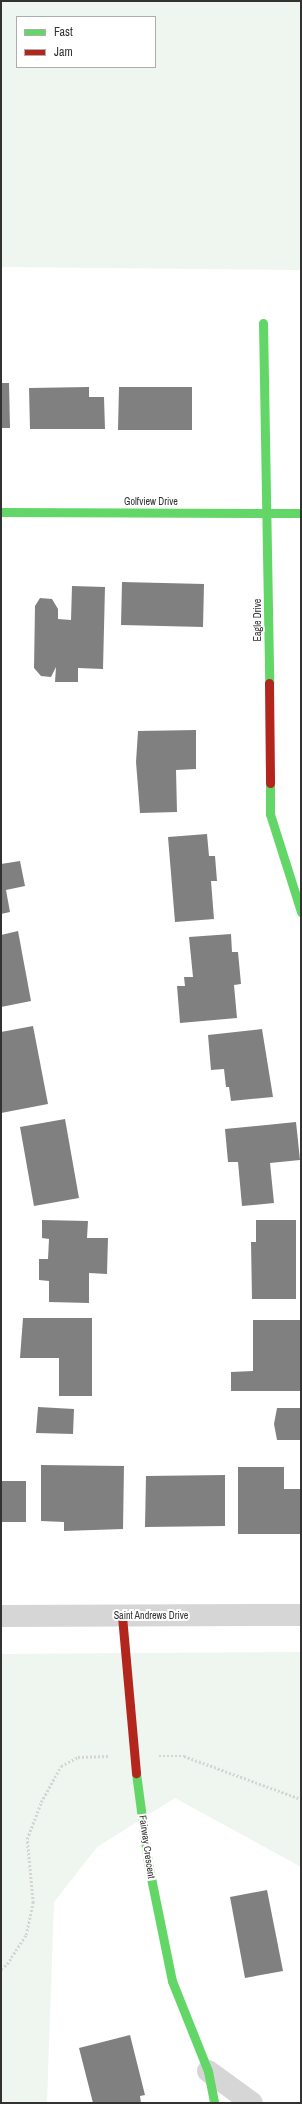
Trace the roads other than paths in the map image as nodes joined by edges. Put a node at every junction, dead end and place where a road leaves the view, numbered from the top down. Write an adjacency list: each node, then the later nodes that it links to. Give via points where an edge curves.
1 (263, 323): 3 (street, Eagle Drive)
2 (1, 512): 3 (street, Golfview Drive)
3 (268, 513): 4 (street, Golfview Drive); 5 (street, Eagle Drive, via 270,814)
4 (301, 513)
5 (301, 912)
6 (301, 1615): 8 (street, Saint Andrews Drive)
7 (1, 1616): 8 (street, Saint Andrews Drive)
8 (122, 1616): 9 (street, Fairway Crescent, via 134,1755 148,1863 172,1981)
9 (208, 2071): 10 (street, Fairway Crescent); 11 (street)
10 (214, 2103)
11 (252, 2103)

